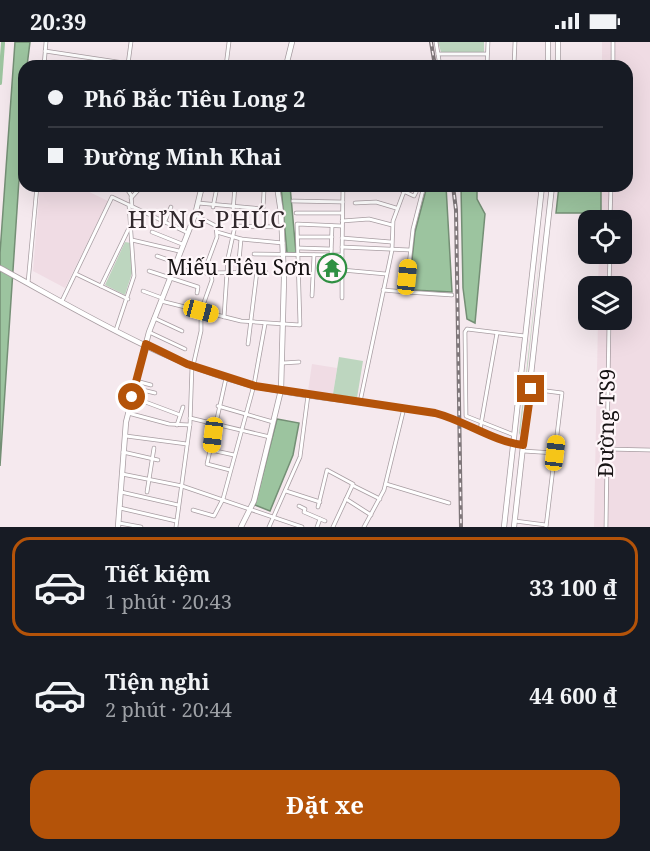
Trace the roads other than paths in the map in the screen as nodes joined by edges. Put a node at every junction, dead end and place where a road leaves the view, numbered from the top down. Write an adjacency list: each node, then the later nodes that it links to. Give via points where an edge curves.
1 (45, 42): 11 (street)
2 (131, 42): 16 (street)
3 (229, 42): 17 (street)
4 (292, 42): 18 (main road)
5 (436, 42): 12 (street)
6 (488, 42): 13 (street)
7 (515, 42): 21 (street)
8 (548, 42): 22 (main road)
9 (558, 42): 23 (main road)
10 (613, 42): 24 (street)
11 (45, 51): 14 (street); 15 (street)
12 (438, 54): 13 (street); 19 (street)
13 (488, 54): 20 (street)
14 (44, 60)
15 (102, 60)
16 (129, 60)
17 (226, 60)
18 (288, 60)
19 (439, 60)
20 (488, 60)
21 (514, 60)
22 (548, 60)
23 (558, 60)
24 (613, 60)
25 (36, 192): 100 (street)
26 (128, 192): 39 (street)
27 (136, 192): 39 (street)
28 (200, 192): 42 (main road)
29 (216, 192): 46 (street)
30 (235, 192): 48 (street)
31 (264, 192): 48 (street, via 263,209)
32 (278, 192): 59 (main road)
33 (343, 192): 41 (street)
34 (403, 192): 47 (street)
35 (422, 192): 78 (street)
36 (541, 192): 60 (main road)
37 (551, 192): 61 (main road)
38 (611, 192): 49 (street)
39 (131, 198): 44 (street)
40 (293, 201): 41 (street)
41 (343, 202): 51 (street)
42 (198, 203): 46 (street); 52 (main road)
43 (355, 203): 47 (street, via 375,202)
44 (131, 206): 53 (street); 55 (street); 97 (street, via 112,197)
45 (171, 207): 53 (street)
46 (213, 207): 48 (street)
47 (396, 208): 56 (street)
48 (233, 209): 57 (street)
49 (610, 210)
50 (296, 213): 51 (street)
51 (342, 213): 54 (street)
52 (195, 215): 63 (main road); 64 (street, via 214,223)
53 (164, 223): 63 (street)
54 (342, 223): 56 (street, via 369,219); 58 (street); 68 (street)
55 (130, 225): 70 (street); 101 (street)
56 (392, 225): 71 (street)
57 (235, 226): 59 (street); 65 (street)
58 (332, 226): 66 (street, via 297,224); 67 (street)
59 (282, 227): 72 (main road)
60 (538, 229): 61 (main road); 123 (main road)
61 (548, 230): 135 (main road)
62 (152, 232): 73 (street)
63 (186, 232): 73 (main road)
64 (217, 232): 65 (street); 91 (street)
65 (233, 237): 69 (street); 92 (street)
66 (297, 237): 67 (street); 75 (street)
67 (332, 237): 76 (street)
68 (342, 238): 71 (street); 74 (street)
69 (241, 239): 72 (street); 93 (street)
70 (132, 240): 79 (street); 109 (street, via 135,268)
71 (392, 242): 77 (street)
72 (283, 243): 81 (main road)
73 (182, 244): 79 (main road)
74 (342, 247): 77 (street); 84 (street)
75 (299, 248): 76 (street); 86 (street)
76 (332, 249): 83 (street)
77 (392, 250): 78 (street); 98 (street)
78 (410, 250): 104 (street)
79 (178, 251): 87 (main road)
80 (254, 254): 81 (street)
81 (283, 255): 86 (street); 117 (main road)
82 (314, 255): 83 (street); 86 (street); 107 (street)
83 (331, 255): 84 (street)
84 (342, 255): 89 (street)
85 (158, 256): 87 (street)
86 (299, 256): 117 (street, via 300,325)
87 (174, 262): 91 (street); 99 (main road)
88 (0, 268): 100 (main road)
89 (342, 270): 98 (street); 108 (street)
90 (149, 271): 99 (street)
91 (204, 272): 96 (street)
92 (229, 272): 93 (street); 96 (street); 113 (street)
93 (238, 272): 94 (street)
94 (257, 272): 95 (street); 115 (street)
95 (266, 272)
96 (211, 273): 112 (street)
97 (75, 274): 101 (street); 111 (street)
98 (386, 274): 102 (street)
99 (169, 277): 105 (street, via 198,286); 110 (main road)
100 (28, 283): 111 (main road)
101 (101, 286): 109 (street)
102 (383, 290): 104 (street); 140 (street)
103 (144, 291): 110 (street)
104 (406, 292): 106 (street)
105 (196, 293)
106 (452, 295)
107 (312, 296)
108 (342, 298)
109 (128, 299): 118 (street)
110 (162, 300): 112 (street); 114 (main road)
111 (62, 301): 118 (main road)
112 (201, 311): 113 (street); 129 (street)
113 (224, 317): 115 (street)
114 (154, 318): 120 (street); 121 (main road)
115 (252, 323): 116 (street); 125 (street)
116 (265, 324): 117 (street); 133 (street)
117 (283, 325): 128 (main road)
118 (116, 330): 124 (main road)
119 (609, 330): 162 (street, Đường TS9)
120 (182, 331)
121 (149, 332): 124 (main road); 126 (street)
122 (497, 333): 123 (street); 149 (street); 149 (street, via 467,329 465,332 466,416)
123 (525, 336): 155 (main road)
124 (146, 344): 129 (main road); 131 (main road)
125 (248, 344)
126 (185, 349)
127 (299, 362): 128 (street)
128 (283, 363): 136 (main road)
129 (193, 366): 130 (main road); 147 (street)
130 (226, 377): 133 (main road); 142 (street)
131 (136, 381): 132 (street); 134 (main road)
132 (151, 384)
133 (254, 385): 136 (main road); 145 (street)
134 (134, 388): 137 (street); 139 (main road)
135 (531, 389): 161 (main road); 166 (street, via 562,393)
136 (281, 390): 138 (main road); 150 (main road)
137 (155, 393)
138 (308, 394): 140 (main road); 175 (street, via 300,458)
139 (132, 397): 144 (main road); 146 (street)
140 (360, 402): 143 (main road)
141 (183, 406): 146 (street)
142 (218, 406): 145 (street); 148 (street)
143 (404, 408): 154 (main road, via 451,417); 172 (street)
144 (128, 413): 151 (street); 156 (main road)
145 (246, 413): 150 (street); 153 (street)
146 (180, 415): 151 (street)
147 (190, 418): 148 (street); 152 (street)
148 (214, 422): 153 (street); 163 (street)
149 (483, 422): 154 (street); 155 (street)
150 (274, 423): 157 (main road)
151 (177, 425): 152 (street)
152 (190, 425): 158 (street)
153 (242, 428): 157 (street); 167 (street)
154 (480, 430): 159 (main road)
155 (514, 435): 159 (main road)
156 (124, 436): 158 (street); 165 (main road)
157 (271, 437): 187 (main road)
158 (188, 444): 174 (street)
159 (513, 444): 161 (main road); 205 (main road)
160 (154, 448): 168 (street)
161 (523, 448): 166 (street); 194 (main road)
162 (607, 449): 164 (street); 206 (street, Đường TS9)
163 (211, 450): 167 (street); 169 (street, via 207,464)
164 (650, 450)
165 (123, 452): 168 (street); 170 (main road)
166 (555, 453): 196 (street)
167 (234, 455): 169 (street)
168 (155, 459): 171 (street)
169 (230, 470): 178 (street)
170 (122, 474): 171 (street); 176 (main road)
171 (150, 479): 174 (street); 177 (street)
172 (386, 484): 180 (street); 182 (street)
173 (352, 485): 179 (street); 180 (street); 181 (street, via 327,470)
174 (182, 486): 178 (street); 183 (street)
175 (286, 491): 181 (street); 190 (street)
176 (121, 492): 183 (street); 186 (main road)
177 (147, 492)
178 (223, 499): 187 (street); 188 (street, via 214,516)
179 (346, 499): 189 (street); 203 (street)
180 (380, 500): 189 (street)
181 (320, 502): 185 (street)
182 (449, 503)
183 (178, 505): 192 (street)
184 (299, 506): 191 (street)
185 (318, 507)
186 (120, 508): 192 (street); 195 (main road)
187 (251, 508): 190 (street); 199 (main road)
188 (193, 510)
189 (371, 515): 204 (street)
190 (275, 516): 200 (street); 201 (street)
191 (320, 519): 193 (street); 202 (street)
192 (176, 521): 198 (street)
193 (325, 522)
194 (514, 524): 196 (street)
195 (119, 525): 197 (street)
196 (546, 526)
197 (141, 527)
198 (176, 527)
199 (241, 527)
200 (269, 527)
201 (302, 527)
202 (317, 527)
203 (333, 527)
204 (364, 527)
205 (504, 527)
206 (606, 527)

